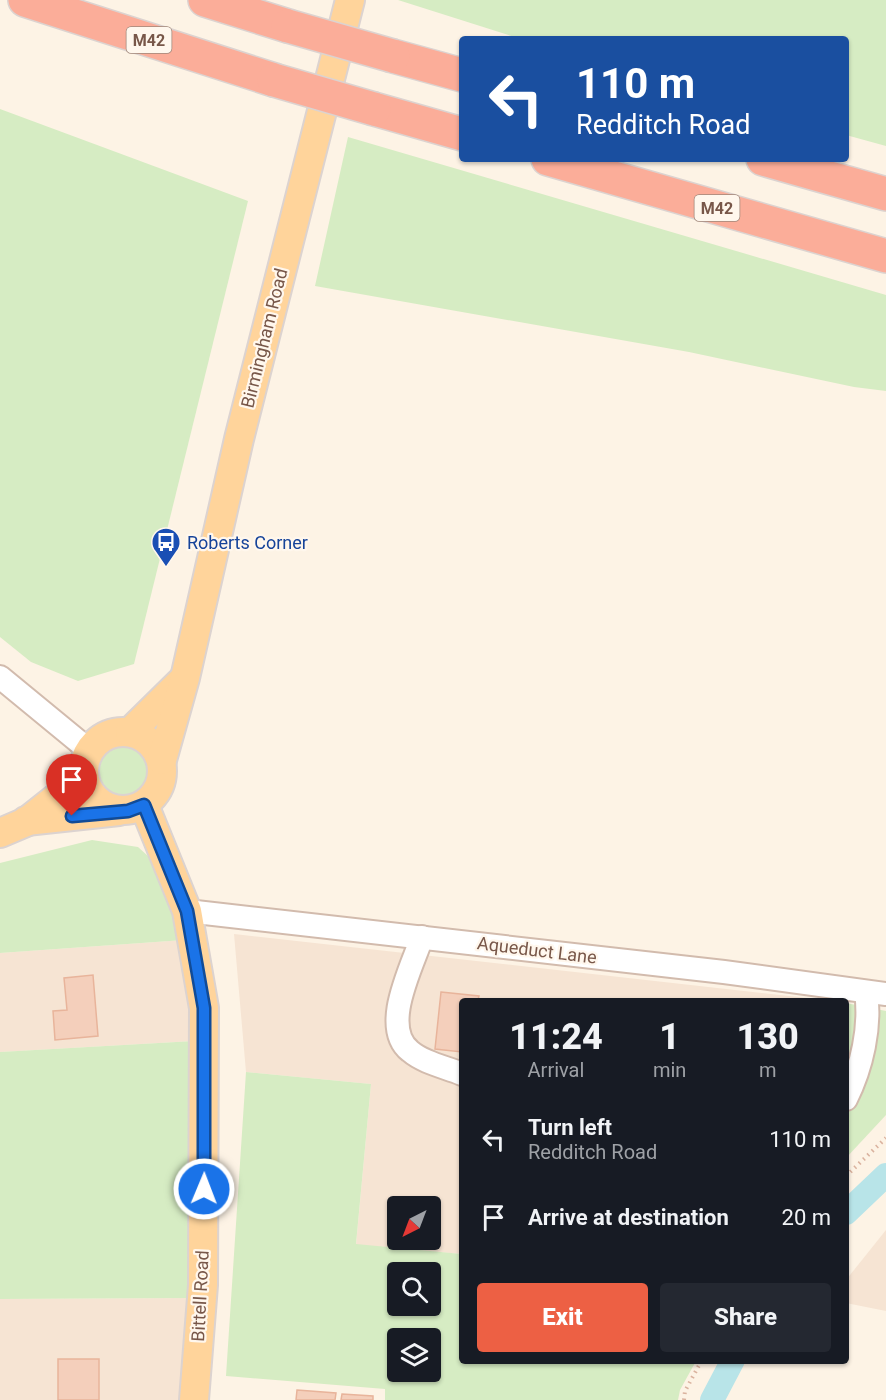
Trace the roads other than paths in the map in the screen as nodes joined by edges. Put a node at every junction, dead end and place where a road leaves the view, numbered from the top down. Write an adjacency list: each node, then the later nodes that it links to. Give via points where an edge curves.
1 (25, 0): 5 (highway, M42, bridge, via 274,80)
2 (205, 0): 4 (highway, bridge)
3 (350, 0): 11 (main road, Birmingham Road, via 244,416)
4 (459, 74)
5 (459, 133)
6 (558, 162): 9 (highway, M42)
7 (774, 162): 8 (highway)
8 (886, 194)
9 (886, 256)
10 (0, 677): 14 (street)
11 (185, 678): 12 (main road); 13 (main road, Birmingham Road)
12 (130, 732): 13 (main road, via 149,741); 14 (main road, via 105,736)
13 (162, 760): 15 (main road, via 162,780 154,795)
14 (87, 763): 15 (main road, via 91,794 99,802); 16 (main road)
15 (132, 808): 16 (main road); 18 (main road, Bittell Road)
16 (26, 822): 17 (main road)
17 (0, 833)
18 (187, 911): 19 (street, Aqueduct Lane); 23 (main road, Bittell Road, via 204,1008 205,1069 203,1285)
19 (422, 937): 20 (street, Aqueduct Lane); 21 (street, via 396,1024 400,1039 409,1051)
20 (876, 993): 22 (street)
21 (459, 1073)
22 (849, 1091)
23 (194, 1400)

